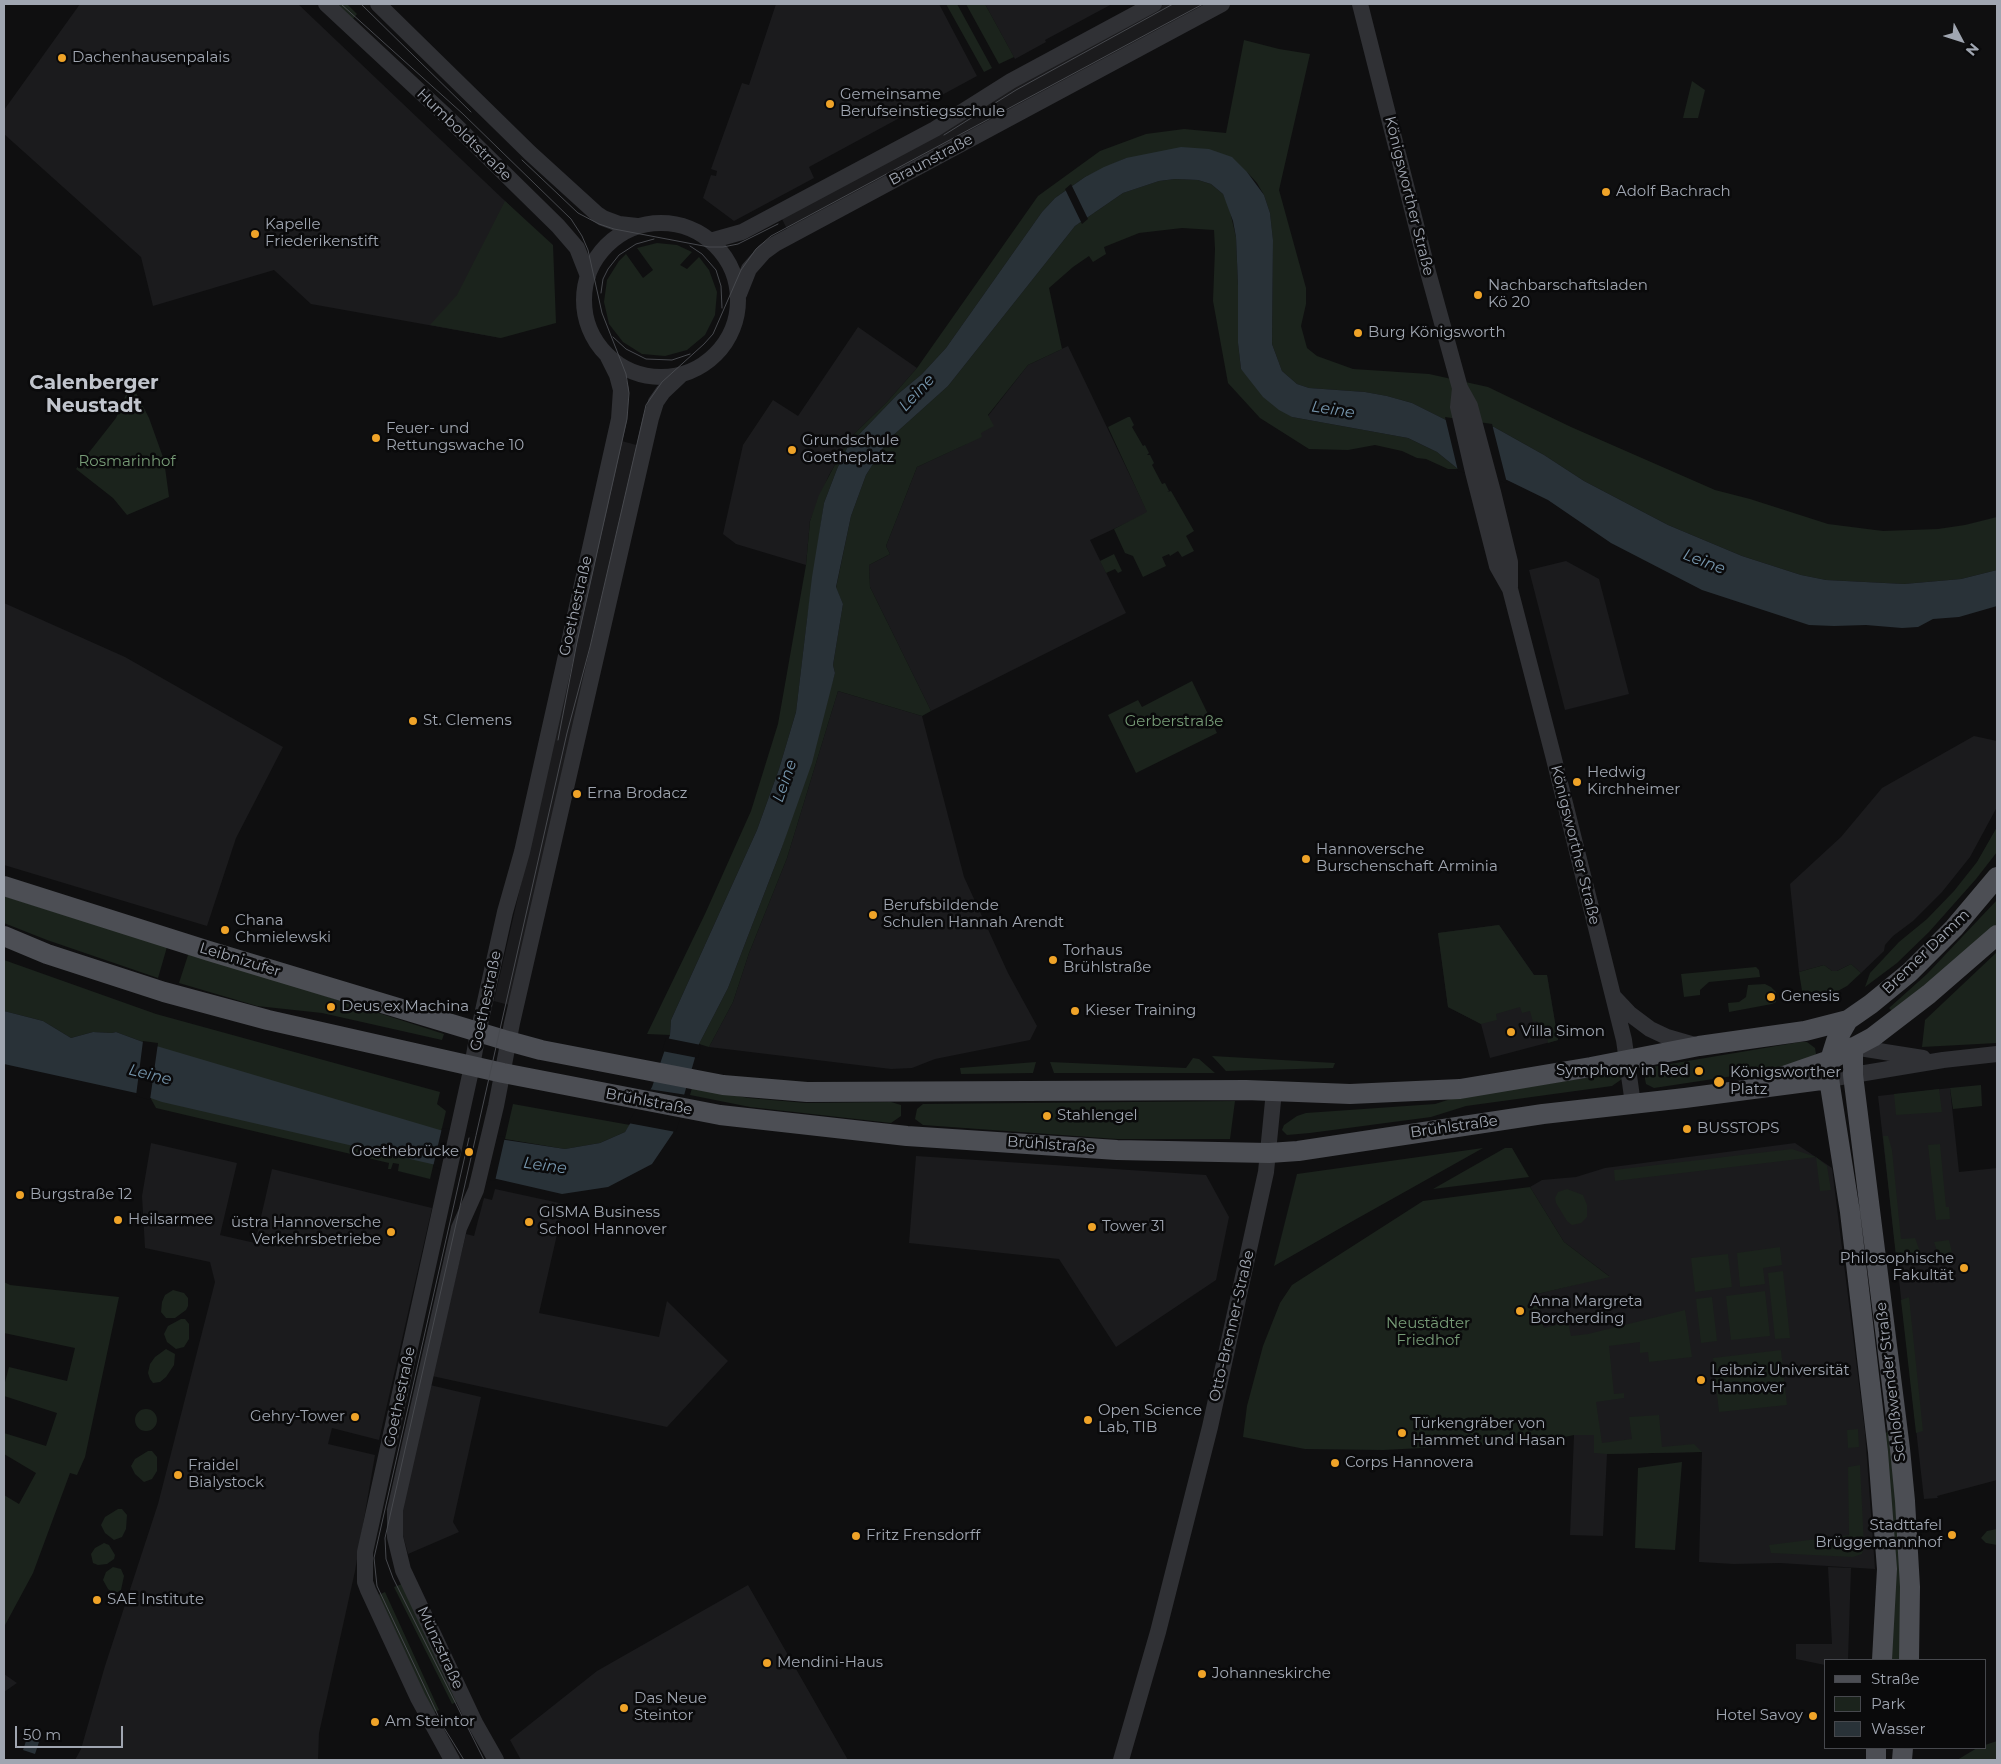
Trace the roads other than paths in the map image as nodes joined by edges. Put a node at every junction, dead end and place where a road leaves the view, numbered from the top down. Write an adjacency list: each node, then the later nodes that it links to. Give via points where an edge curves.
1 (326, 4): 8 (street, Humboldtstraße, via 558,226 577,248)
2 (378, 4): 6 (street, via 530,153 598,214 619,224)
3 (1154, 4): 7 (street, Braunstraße, via 1011,81 926,134 742,232)
4 (1222, 4): 9 (street, Braunstraße, via 775,244 756,261)
5 (1360, 4): 12 (street, Königsworther Straße, via 1428,272 1460,388 1470,406)
6 (637, 226): 7 (street, via 657,222 674,224 691,229); 8 (street, via 604,248)
7 (710, 241): 9 (street, via 732,267)
8 (588, 276): 10 (street, via 584,296 588,325)
9 (739, 294): 11 (street, via 738,315 725,345 702,366)
10 (608, 357): 11 (street, via 623,367 646,375); 21 (street, Goethestraße, via 621,390 619,419 522,852)
11 (682, 374): 22 (street, Goethestraße, via 663,392 651,418)
12 (1467, 416): 13 (street, Königsworther Straße, via 1490,480 1510,562); 13 (street, Königsworther Straße, via 1473,472 1497,566)
13 (1510, 589): 18 (street, Königsworther Straße)
14 (1997, 877): 19 (main road, Bremer Damm, via 1954,928 1910,972)
15 (4, 886): 21 (main road, Leibnizufer)
16 (1997, 935): 23 (main road, Bremer Damm, via 1873,1037)
17 (4, 936): 28 (main road, via 46,954 164,992 268,1020)
18 (1612, 994): 24 (street, via 1630,1014 1650,1029); 26 (street, Königsworther Straße)
19 (1848, 1020): 20 (main road); 23 (main road)
20 (1805, 1030): 23 (main road); 24 (main road)
21 (478, 1032): 22 (main road, Brühlstraße); 28 (street, Goethestraße)
22 (508, 1041): 30 (street, Goethestraße); 32 (main road, Brühlstraße, via 748,1089 807,1092)
23 (1845, 1044): 27 (street); 29 (main road); 31 (main road)
24 (1699, 1046): 26 (main road)
25 (1997, 1054): 27 (street)
26 (1626, 1059): 32 (main road, Brühlstraße, via 1478,1086 1432,1091 1350,1094); 33 (street, Königsworther Straße)
27 (1943, 1060): 31 (street)
28 (472, 1066): 30 (main road, Brühlstraße); 35 (street, Goethestraße)
29 (1829, 1070): 31 (street); 33 (main road, via 1735,1092); 38 (main road, Schloßwender Straße, via 1850,1212 1878,1452 1887,1569)
30 (503, 1073): 34 (main road, Brühlstraße, via 692,1110 907,1136 1117,1150); 36 (street, Goethestraße, via 476,1190 459,1228)
31 (1853, 1075): 39 (main road, Schloßwender Straße, via 1900,1449 1909,1544)
32 (1274, 1091): 34 (street, Otto-Brenner-Straße)
33 (1633, 1104): 34 (main road, Brühlstraße)
34 (1269, 1154): 42 (street, Otto-Brenner-Straße, via 1200,1466 1158,1632)
35 (389, 1448): 36 (street); 40 (street, Goethestraße, via 365,1552 366,1582 418,1698)
36 (408, 1452): 37 (street, Goethestraße, via 395,1510 395,1537)
37 (404, 1572): 41 (street, Münzstraße, via 475,1723)
38 (1882, 1659)
39 (1910, 1659)
40 (452, 1760)
41 (496, 1760)
42 (1121, 1760)

